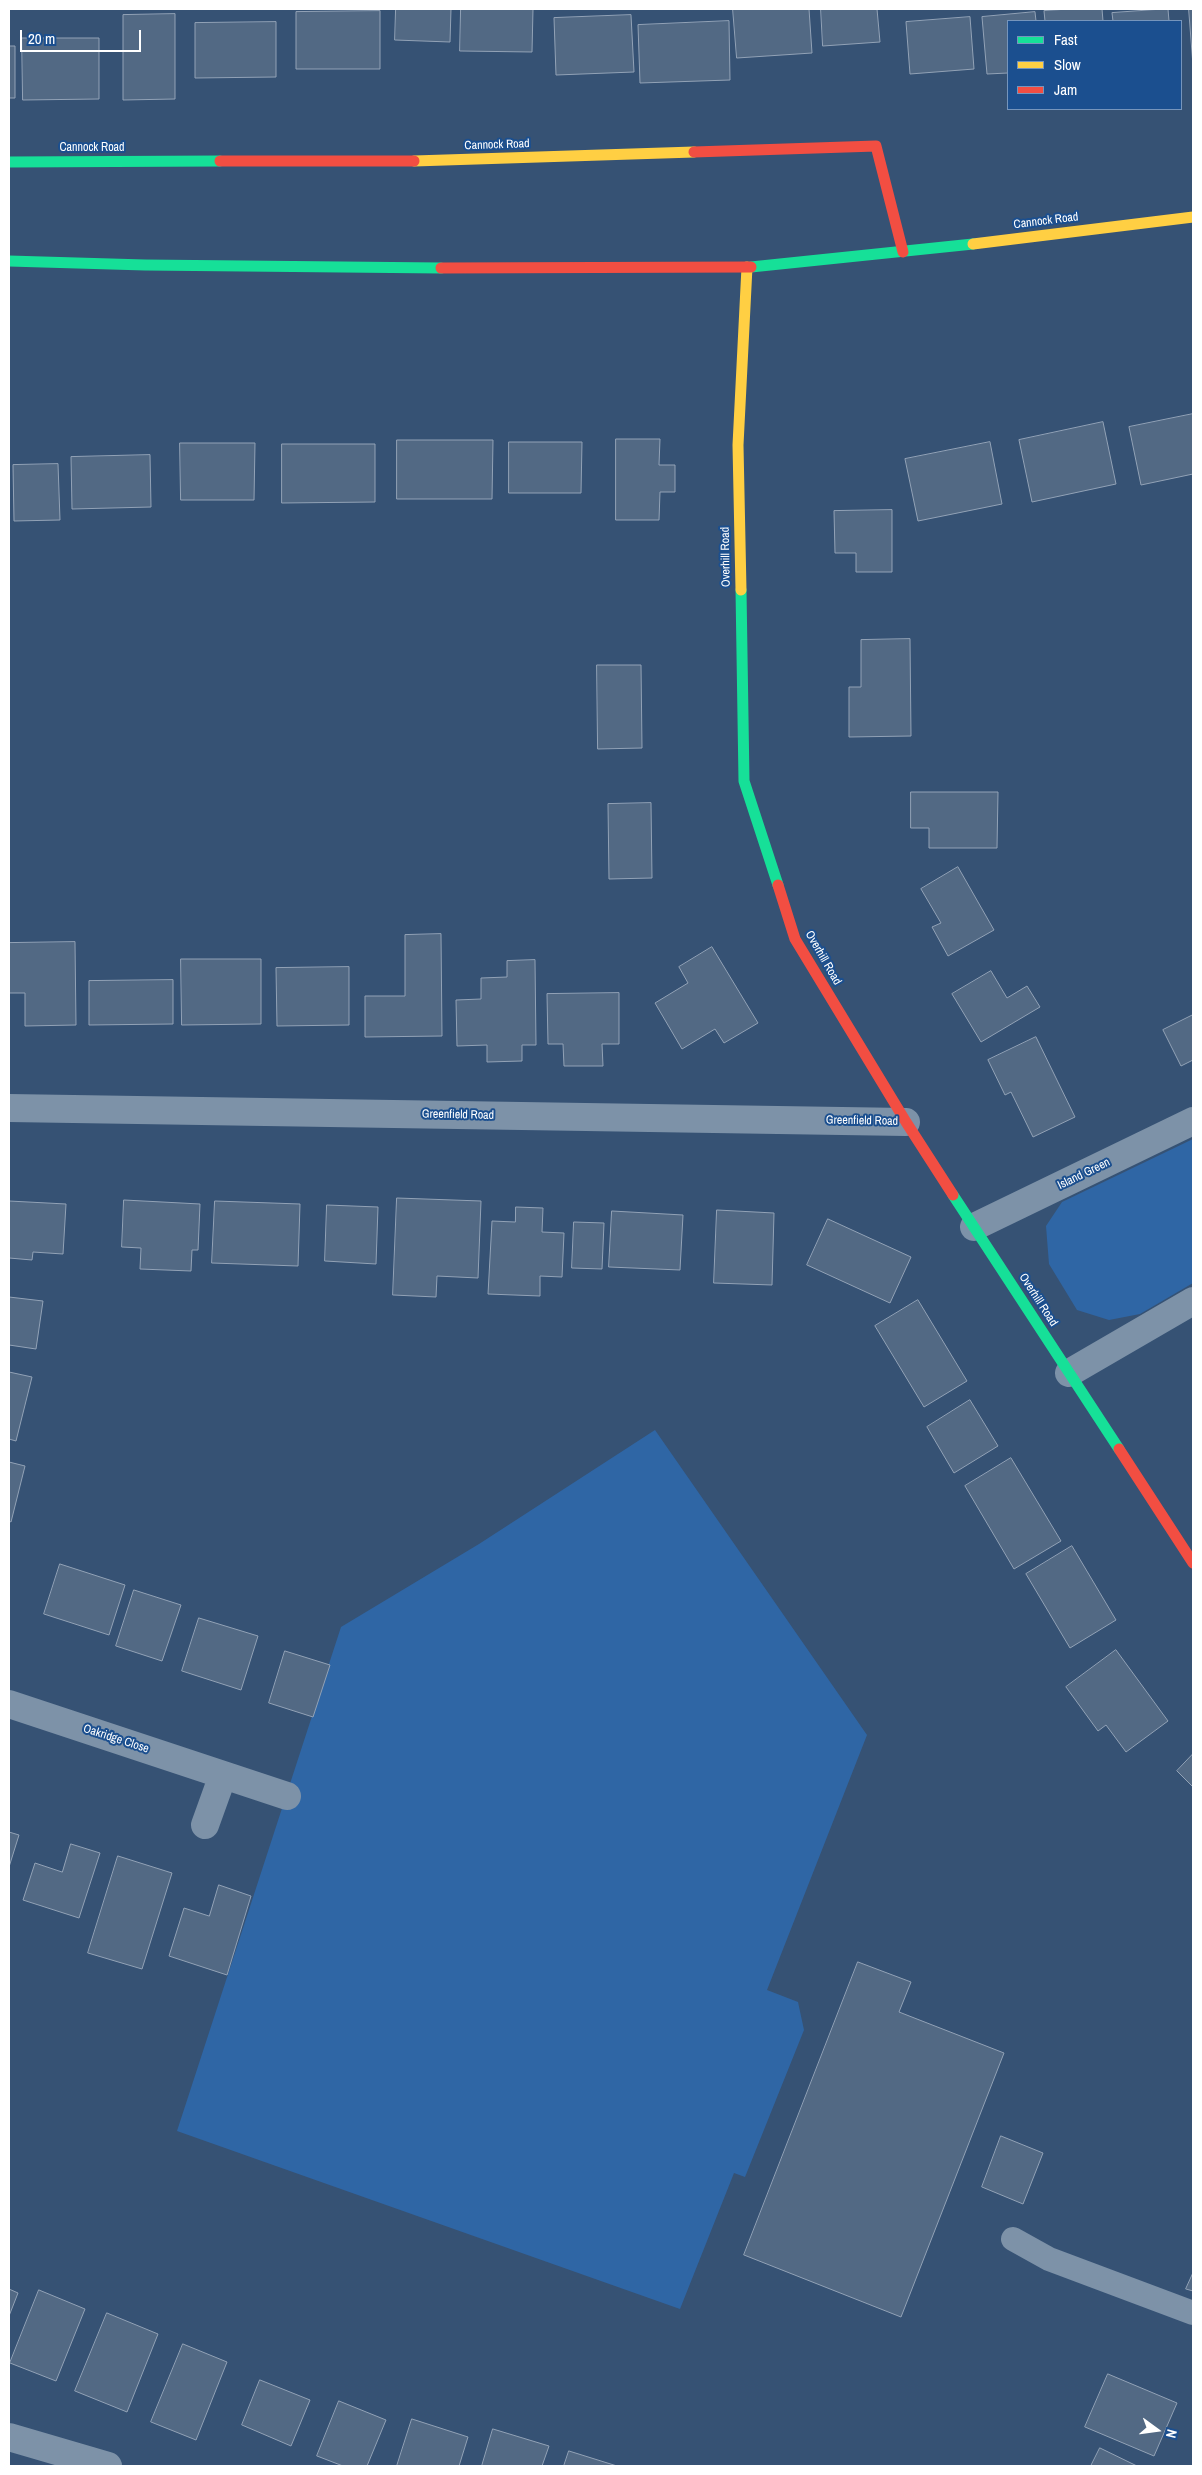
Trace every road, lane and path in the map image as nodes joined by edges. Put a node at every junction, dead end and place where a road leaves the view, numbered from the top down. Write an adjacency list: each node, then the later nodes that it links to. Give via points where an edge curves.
1 (9, 162): 3 (street, Cannock Road, via 415,161 876,146)
2 (1193, 217): 3 (street, Cannock Road)
3 (903, 252): 5 (street, Cannock Road)
4 (9, 261): 5 (street, Cannock Road, via 450,268)
5 (747, 267): 8 (street, Overhill Road, via 738,445 744,781 795,939)
6 (9, 1108): 8 (street, Greenfield Road)
7 (1193, 1121): 9 (street, Island Green)
8 (906, 1122): 9 (street, Overhill Road)
9 (974, 1227): 11 (street, Overhill Road)
10 (1193, 1300): 11 (street)
11 (1069, 1373): 12 (street, Overhill Road)
12 (1193, 1563)
13 (9, 1704): 14 (street, Oakridge Close)
14 (223, 1775): 15 (street, Oakridge Close); 16 (street)
15 (287, 1796)
16 (205, 1825)
17 (1013, 2239): 18 (lane, via 1049,2259)
18 (1193, 2313)
19 (9, 2437): 20 (street)
20 (108, 2466)

